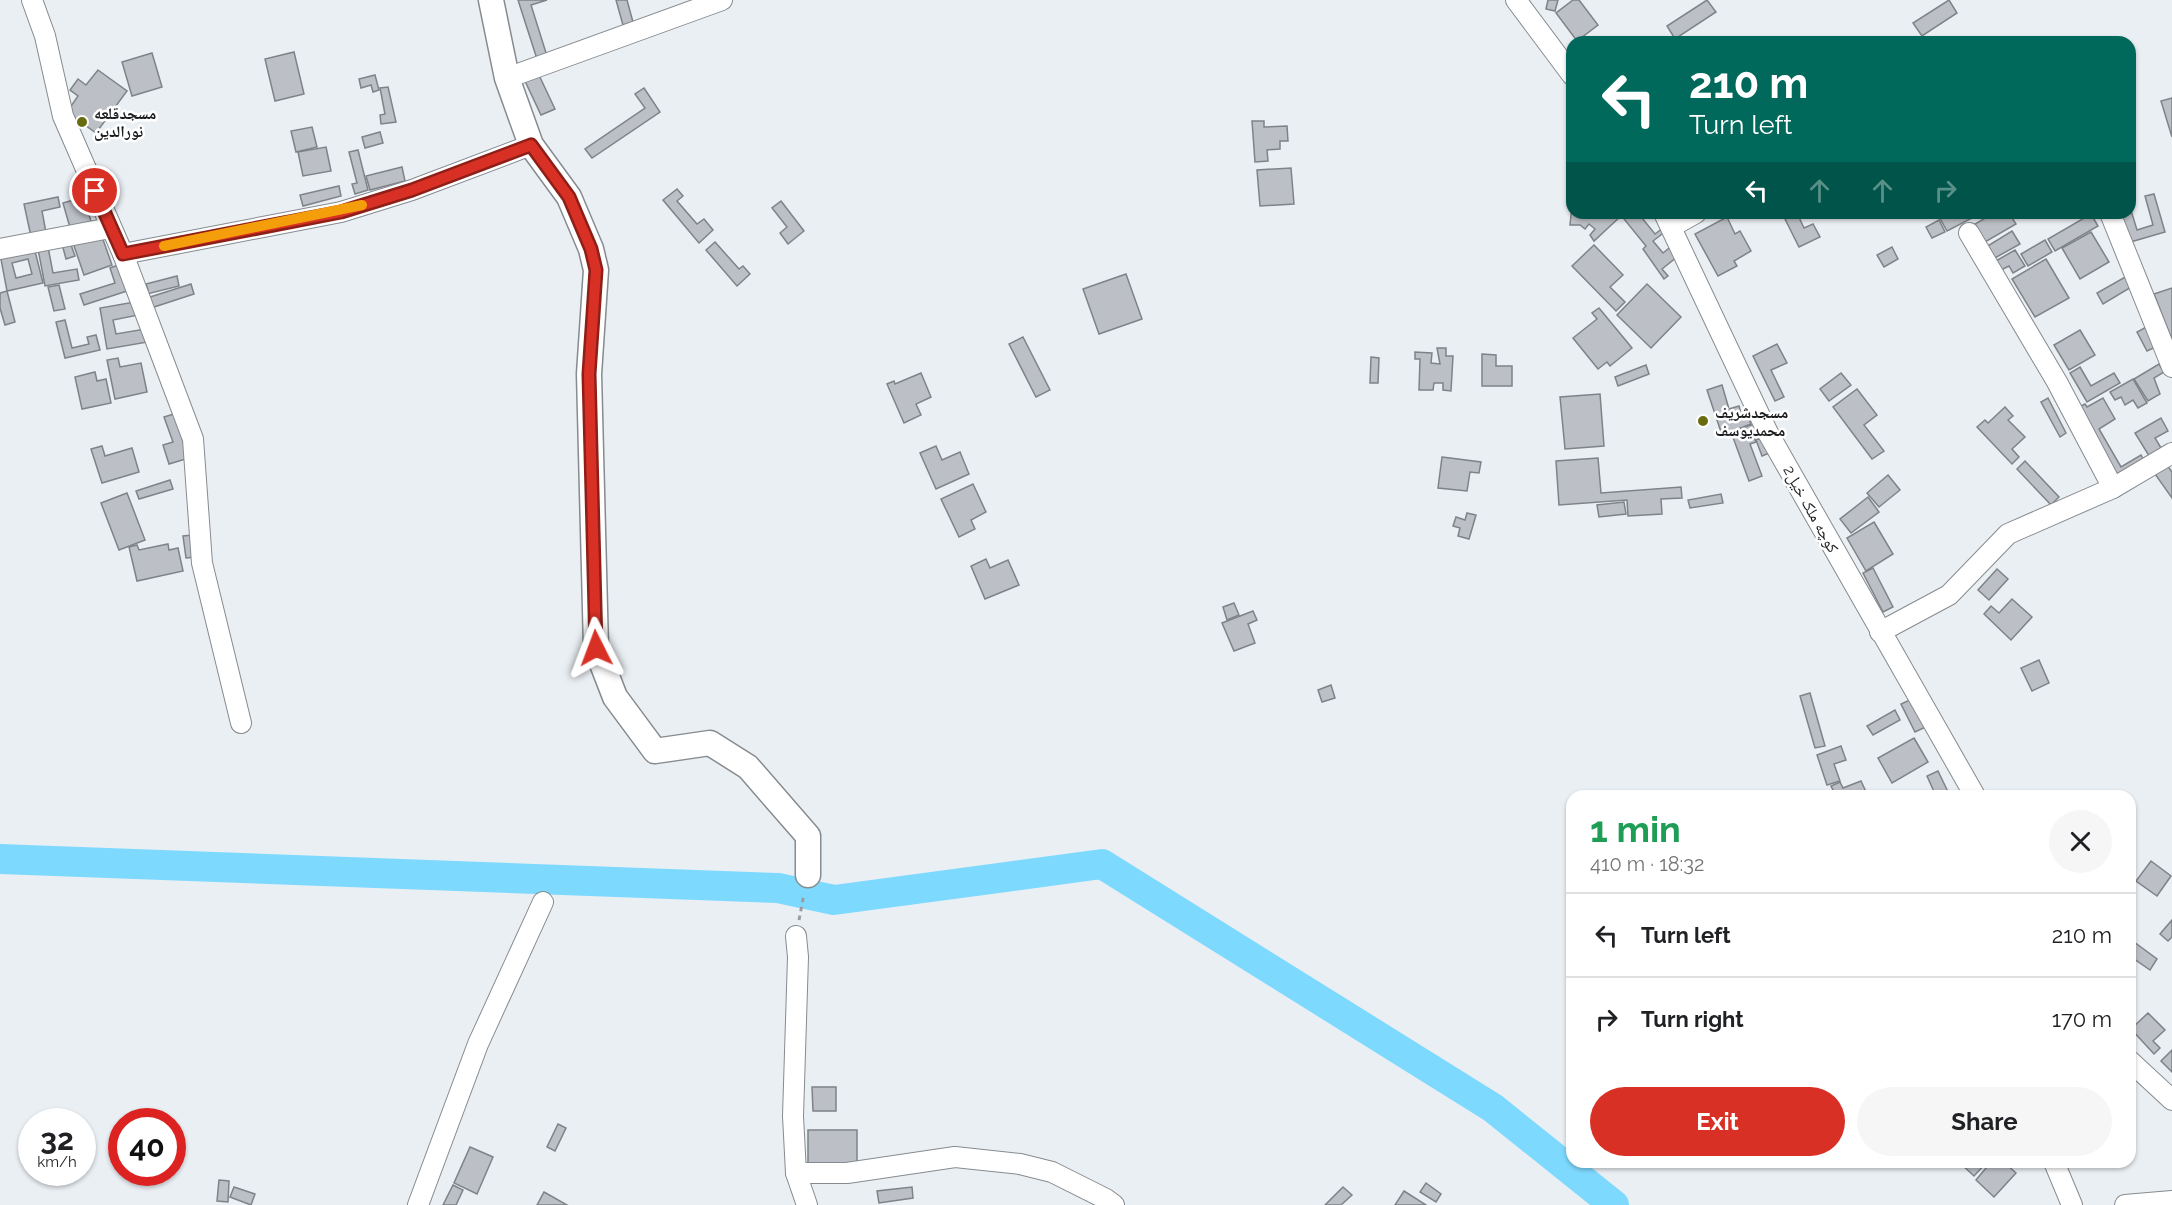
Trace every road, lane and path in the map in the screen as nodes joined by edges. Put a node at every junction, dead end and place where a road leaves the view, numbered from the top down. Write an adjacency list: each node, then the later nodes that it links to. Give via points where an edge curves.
1 (32, 0): 10 (street, via 45,36 63,116)
2 (491, 0): 6 (street)
3 (722, 0): 6 (street)
4 (1516, 0): 5 (street)
5 (1566, 67)
6 (507, 78): 7 (street)
7 (531, 145): 13 (street, via 341,212); 20 (street, via 569,197 596,270 589,374 596,648 615,697 654,751 710,743 748,766 808,836)
8 (2112, 219): 14 (street)
9 (1667, 220): 17 (street, کوچه ملک خیل2, via 1768,433)
10 (110, 228): 12 (street); 13 (street)
11 (1969, 233): 16 (street, via 2057,382)
12 (0, 249)
13 (123, 254): 18 (street, via 193,439 202,563)
14 (2171, 361)
15 (2172, 453): 16 (street)
16 (2113, 488): 17 (street, via 2008,534 1949,595)
17 (1880, 632): 19 (street, کوچه ملک خیل2)
18 (241, 723)
19 (1972, 790)
20 (808, 875): 22 (path)
21 (543, 902): 28 (street, via 478,1044)
22 (796, 936): 26 (street)
23 (2136, 1067): 24 (street)
24 (2172, 1100)
25 (2057, 1168): 31 (street)
26 (796, 1173): 29 (street); 30 (street, via 847,1173 955,1157 1020,1164 1052,1172)
27 (2172, 1201): 32 (street)
28 (418, 1205)
29 (807, 1205)
30 (1114, 1205)
31 (2072, 1205)
32 (2125, 1205)

